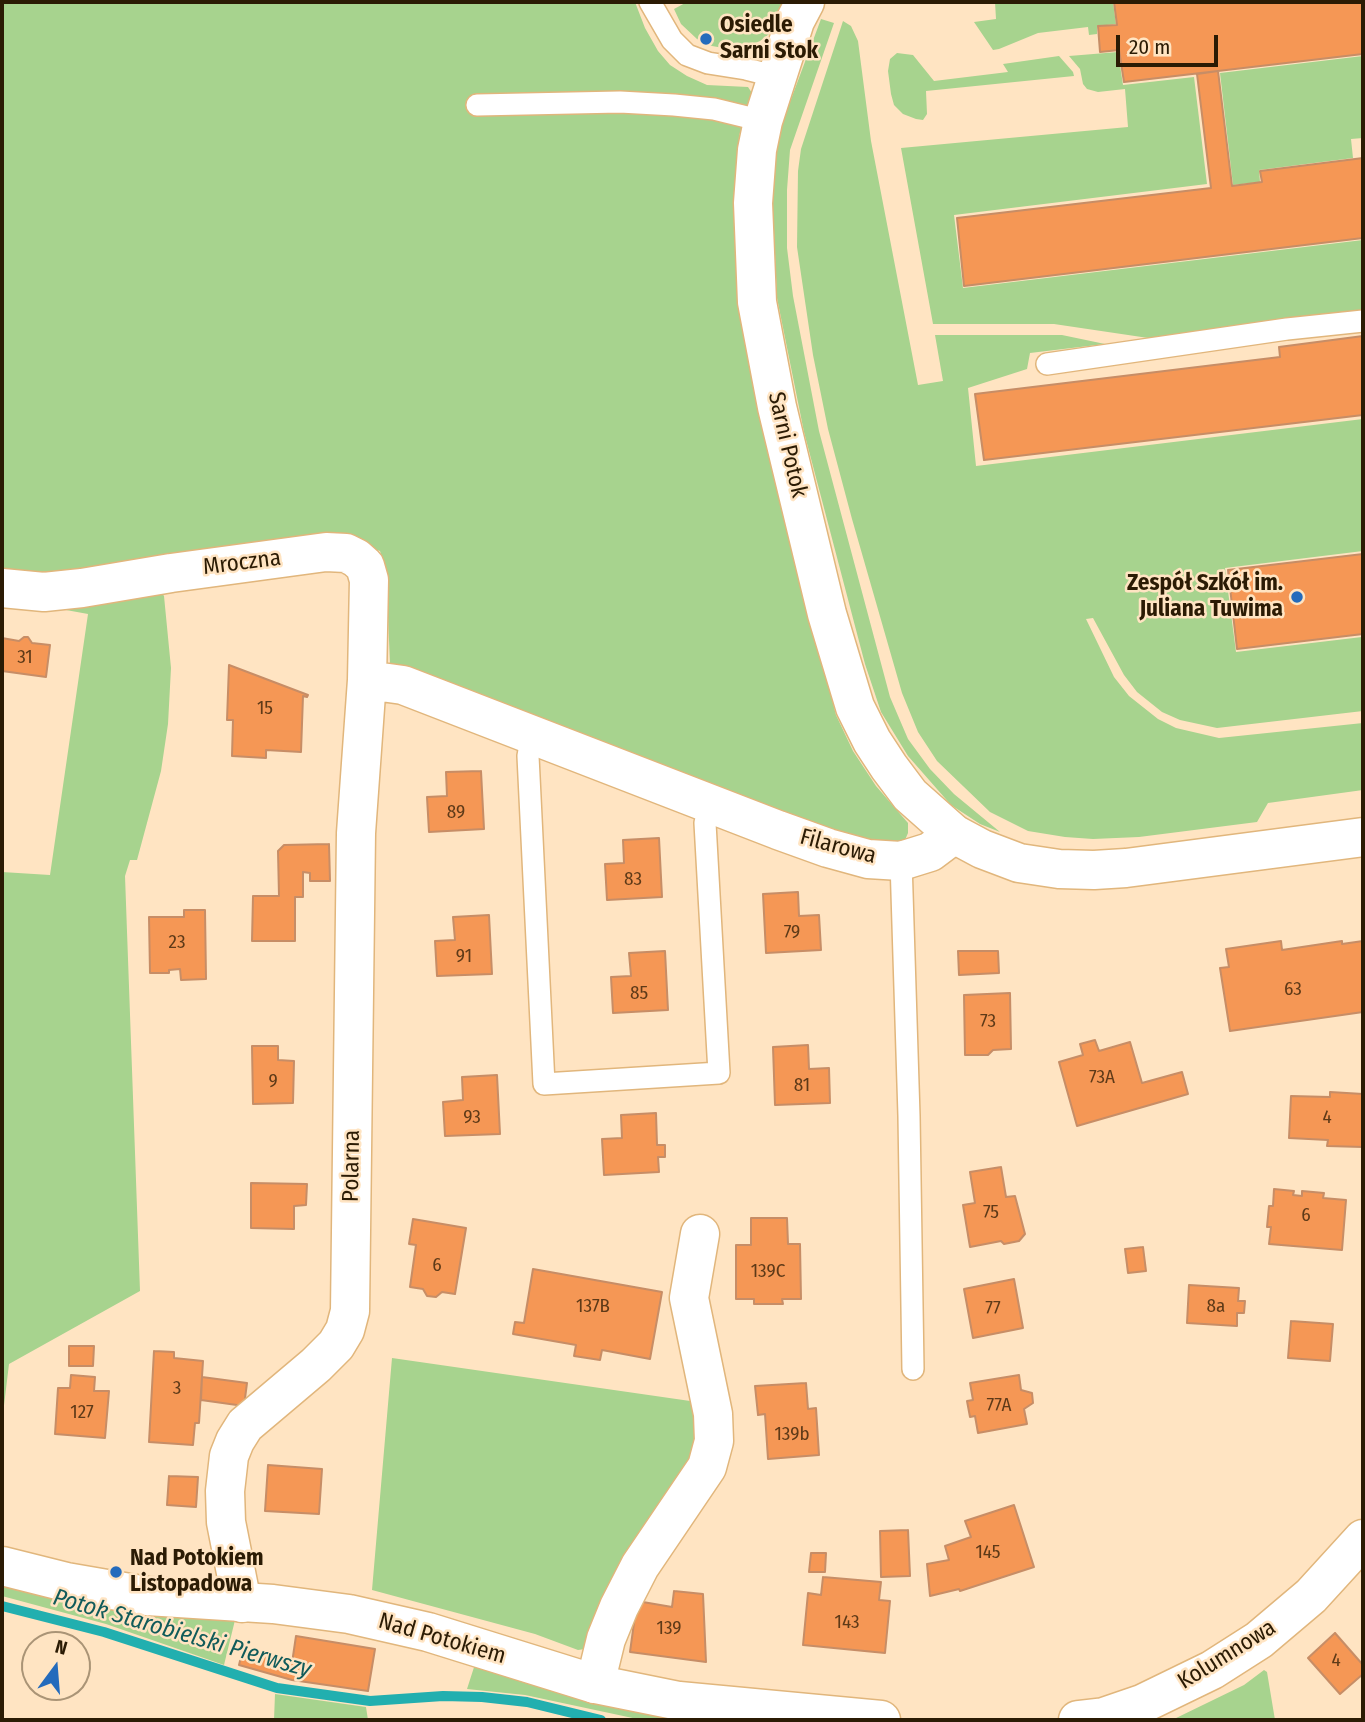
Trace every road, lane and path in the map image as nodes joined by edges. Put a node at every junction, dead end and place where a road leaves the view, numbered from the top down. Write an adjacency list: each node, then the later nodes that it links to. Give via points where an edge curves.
1 (650, 2): 3 (lane, via 672,40 687,55)
2 (798, 8): 3 (street, Sarni Potok)
3 (778, 77): 5 (street, Sarni Potok)
4 (477, 105): 5 (lane, via 674,105)
5 (763, 121): 12 (street, Sarni Potok, via 753,203 757,302 827,614 855,707 872,741 910,795)
6 (1363, 321): 7 (lane)
7 (1047, 364)
8 (2, 588): 9 (street, Mroczna, via 44,592 326,552 346,553 365,566 369,580)
9 (366, 680): 10 (street, Filarowa, via 403,685); 19 (street, Polarna, via 356,833 350,1311 336,1345 245,1425 229,1456 226,1522)
10 (532, 734): 11 (street, Filarowa); 11 (lane, via 528,756 544,1084 719,1073 705,823)
11 (710, 802): 14 (street, Filarowa, via 828,848 868,859)
12 (954, 834): 13 (street, via 1020,863 1094,870); 14 (street, Filarowa, via 930,852)
13 (1363, 837)
14 (901, 861): 16 (lane)
15 (700, 1234): 20 (street, via 689,1298 713,1414 714,1441 695,1488 640,1566 619,1607)
16 (913, 1369)
17 (1363, 1539): 21 (street, Kolumnowa, via 1311,1595 1259,1640 1175,1689)
18 (2, 1566): 19 (street, Nad Potokiem, via 108,1590)
19 (242, 1603): 20 (street, Nad Potokiem, via 309,1608 390,1622)
20 (594, 1684): 22 (street, Nad Potokiem, via 679,1702)
21 (1095, 1719)
22 (880, 1720)

